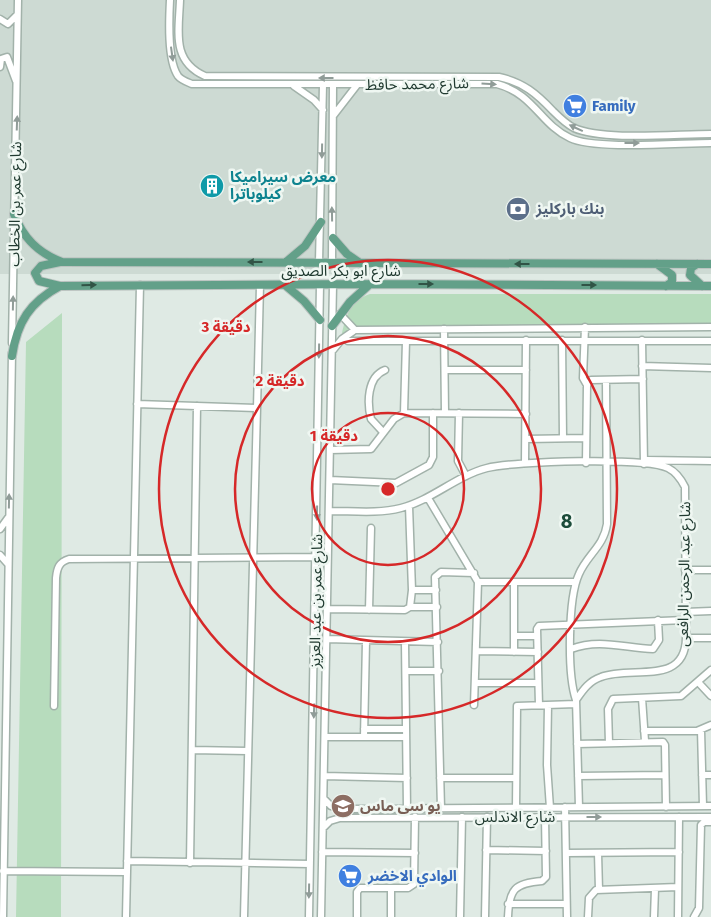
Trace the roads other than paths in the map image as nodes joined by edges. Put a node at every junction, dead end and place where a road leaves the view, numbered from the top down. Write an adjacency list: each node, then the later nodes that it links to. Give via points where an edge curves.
1 (18, 0): 4 (street, شارع عمر بن الخطاب)
2 (170, 2): 3 (street); 7 (street, شارع محمد حافظ, one-way to 7, via 171,50 176,71 183,80 192,84)
3 (180, 3): 14 (street, شارع محمد حافظ, one-way to 3, via 611,135 584,132 561,119 530,89 499,77 205,76 188,66 179,48)
4 (17, 15): 5 (street, via 8,24); 11 (street, شارع عمر بن الخطاب)
5 (0, 19)
6 (0, 67): 11 (street, via 7,57)
7 (292, 85): 8 (street, شارع محمد حافظ); 12 (street)
8 (323, 85): 9 (street, شارع محمد حافظ); 12 (street)
9 (333, 85): 10 (street, شارع محمد حافظ); 13 (street)
10 (357, 85): 13 (street); 15 (street, شارع محمد حافظ, one-way to 15, via 497,84 520,93 558,130 580,141 609,144)
11 (18, 86): 16 (street, شارع عمر بن الخطاب, one-way to 11)
12 (323, 110): 17 (street, one-way to 17)
13 (332, 117): 19 (street, one-way to 13)
14 (711, 134)
15 (711, 143)
16 (14, 214): 20 (main road, شارع ابو بكر الصديق, via 32,244); 54 (street, شارع عمر بن الخطاب, one-way to 16)
17 (321, 222): 18 (street); 21 (main road, via 304,246)
18 (320, 238): 19 (street); 22 (street)
19 (333, 238): 23 (street); 24 (main road, via 347,254)
20 (62, 262): 21 (main road, شارع ابو بكر الصديق, one-way to 20); 34 (main road, via 40,266 35,273 39,281)
21 (286, 262): 22 (main road, شارع ابو بكر الصديق)
22 (320, 262): 23 (main road, شارع ابو بكر الصديق)
23 (332, 262): 24 (main road, شارع ابو بكر الصديق)
24 (362, 264): 25 (main road, شارع ابو بكر الصديق, one-way to 24)
25 (657, 264): 26 (main road, شارع ابو بكر الصديق); 35 (main road, via 672,275 672,282)
26 (697, 264): 27 (main road, شارع ابو بكر الصديق); 36 (main road, via 691,268 690,275)
27 (711, 264)
28 (140, 284): 30 (main road, شارع ابو بكر الصديق); 34 (main road, شارع ابو بكر الصديق, one-way to 28); 63 (street)
29 (370, 284): 33 (main road, شارع ابو بكر الصديق); 35 (main road, شارع ابو بكر الصديق, one-way to 35); 37 (main road)
30 (260, 285): 31 (main road, شارع ابو بكر الصديق); 65 (street)
31 (285, 285): 32 (main road, شارع ابو بكر الصديق); 38 (main road)
32 (320, 285): 33 (main road, شارع ابو بكر الصديق); 38 (street, شارع عمر بن عبد العزيز)
33 (333, 285): 37 (street)
34 (60, 286): 54 (main road, شارع ابو بكر الصديق, via 31,306 14,338)
35 (666, 286): 36 (main road, شارع ابو بكر الصديق)
36 (707, 286)
37 (336, 314): 38 (street); 39 (main road); 43 (street)
38 (320, 317): 72 (street, شارع عمر بن عبد العزيز, one-way to 72)
39 (332, 326): 53 (street, شارع عمر بن عبد العزيز)
40 (585, 327): 41 (street); 42 (street); 46 (street)
41 (711, 327)
42 (444, 329): 43 (street); 51 (street)
43 (356, 330): 49 (street); 53 (street)
44 (526, 340): 45 (street); 51 (street); 59 (street)
45 (562, 340): 46 (street); 74 (street)
46 (585, 340): 47 (street); 62 (street, via 583,378)
47 (642, 340): 52 (street); 55 (street)
48 (348, 341): 49 (street)
49 (357, 341): 50 (street)
50 (406, 341): 51 (street); 66 (street)
51 (444, 341): 58 (street)
52 (711, 341)
53 (332, 352): 71 (street, شارع عمر بن عبد العزيز)
54 (12, 356): 88 (street, شارع عمر بن الخطاب, one-way to 54)
55 (642, 366): 56 (street); 61 (street)
56 (711, 368)
57 (385, 370): 73 (street, via 375,376 370,387 371,419)
58 (445, 370): 59 (street); 68 (street)
59 (526, 370): 70 (street)
60 (606, 380): 61 (street); 62 (street, via 591,380); 80 (street)
61 (643, 380): 81 (street)
62 (587, 385): 75 (street)
63 (137, 404): 64 (street); 93 (street)
64 (197, 406): 65 (street); 94 (street)
65 (257, 408): 95 (street)
66 (404, 413): 67 (street); 73 (street)
67 (433, 413): 68 (street); 84 (street, via 433,458 429,465 403,481 389,484)
68 (445, 414): 69 (street)
69 (459, 414): 70 (street); 83 (street, via 458,461)
70 (526, 414): 76 (street)
71 (331, 429): 72 (street); 77 (street, شارع عمر بن عبد العزيز)
72 (318, 430): 92 (street, شارع عمر بن عبد العزيز, one-way to 92)
73 (383, 432): 77 (street, via 370,449)
74 (563, 438): 75 (street); 76 (street)
75 (586, 438): 79 (street)
76 (526, 439): 82 (street)
77 (330, 450): 84 (street, شارع عمر بن عبد العزيز)
78 (711, 461): 81 (street)
79 (586, 462): 80 (street, شارع عبد الرحمن الرافعى); 82 (street, شارع عبد الرحمن الرافعى)
80 (606, 462): 81 (street, شارع عبد الرحمن الرافعى); 102 (street, via 606,533 584,564)
81 (644, 462): 97 (street, شارع عبد الرحمن الرافعى, via 668,468 680,478 685,488)
82 (526, 463): 83 (street, شارع عبد الرحمن الرافعى, via 486,469)
83 (466, 476): 85 (street, شارع عبد الرحمن الرافعى)
84 (330, 480): 87 (street, شارع عمر بن عبد العزيز)
85 (428, 498): 86 (street, شارع عبد الرحمن الرافعى); 99 (street)
86 (409, 506): 87 (street, شارع عبد الرحمن الرافعى, via 381,511); 103 (street)
87 (330, 512): 107 (street, شارع عمر بن عبد العزيز)
88 (9, 517): 90 (street); 96 (street, شارع عمر بن الخطاب)
89 (371, 528): 108 (street)
90 (0, 529)
91 (0, 555): 96 (street)
92 (316, 557): 95 (street); 132 (street, شارع عمر بن عبد العزيز)
93 (133, 558): 94 (street); 140 (street, via 69,559 60,565 56,578); 193 (street)
94 (193, 558): 95 (street); 151 (street)
95 (253, 558): 152 (street)
96 (8, 565): 197 (street, شارع عمر بن الخطاب)
97 (685, 570): 98 (street); 110 (street, شارع عبد الرحمن الرافعى)
98 (711, 570)
99 (474, 573): 100 (street); 104 (street, via 439,573)
100 (478, 582): 101 (street); 123 (street)
101 (514, 582): 102 (street); 114 (street)
102 (576, 582): 113 (street, via 571,602)
103 (412, 590): 104 (street); 105 (street)
104 (436, 590): 106 (street)
105 (410, 607): 106 (street); 108 (street, via 406,610)
106 (437, 607): 121 (street)
107 (328, 609): 108 (street); 118 (street, شارع عمر بن عبد العزيز)
108 (369, 610)
109 (711, 611): 110 (street)
110 (685, 612): 112 (street, شارع عبد الرحمن الرافعى)
111 (658, 620): 112 (street); 113 (street); 122 (street, via 660,640 653,649 601,643)
112 (685, 620): 116 (street, شارع عبد الرحمن الرافعى)
113 (572, 623): 115 (street, via 543,624 537,629); 122 (street)
114 (514, 636): 115 (street); 124 (street)
115 (538, 636): 125 (street)
116 (686, 638): 117 (street); 136 (street, شارع عبد الرحمن الرافعى, via 683,655 670,668 603,676 592,681)
117 (711, 638)
118 (327, 639): 119 (street); 133 (street, شارع عمر بن عبد العزيز)
119 (366, 641): 120 (street); 142 (street)
120 (405, 642): 121 (street); 128 (street)
121 (438, 642): 126 (street)
122 (571, 649): 136 (street, via 571,682)
123 (478, 651): 124 (street); 130 (street)
124 (514, 652): 125 (street)
125 (538, 652): 131 (street)
126 (439, 670): 128 (street); 159 (street)
127 (711, 670): 129 (street)
128 (406, 671): 143 (street)
129 (698, 682): 134 (street); 135 (street, via 681,696)
130 (476, 683): 131 (street); 137 (street)
131 (538, 683): 138 (street)
132 (314, 684): 133 (street); 196 (street, شارع عمر بن عبد العزيز, one-way to 196)
133 (326, 684): 145 (street, شارع عمر بن عبد العزيز)
134 (711, 696)
135 (642, 698): 144 (street); 149 (street, via 618,698 609,703)
136 (576, 702): 139 (street); 150 (street)
137 (474, 705)
138 (539, 705): 139 (street); 160 (street, via 516,706)
139 (548, 705): 171 (street)
140 (54, 706)
141 (708, 728): 144 (street); 154 (street)
142 (364, 729): 143 (street); 146 (street)
143 (406, 729): 147 (street)
144 (644, 731): 148 (street)
145 (325, 737): 146 (street); 156 (street, شارع عمر بن عبد العزيز)
146 (364, 737): 147 (street)
147 (406, 737): 158 (street)
148 (645, 741): 149 (street); 153 (street, via 659,740 666,745)
149 (609, 743): 150 (street)
150 (577, 744): 157 (street)
151 (192, 750): 152 (street); 194 (street)
152 (247, 751): 195 (street)
153 (665, 774): 157 (street); 166 (street)
154 (702, 775): 155 (street); 162 (street)
155 (711, 775)
156 (324, 776): 158 (street); 161 (street, شارع عمر بن عبد العزيز)
157 (578, 776): 164 (street)
158 (407, 778): 167 (street)
159 (440, 778): 160 (street); 168 (street)
160 (516, 778): 169 (street)
161 (324, 799): 173 (street); 185 (street, شارع عمر بن عبد العزيز)
162 (703, 806): 163 (street, شارع الاندلس); 166 (street, شارع الاندلس)
163 (711, 806)
164 (579, 807): 165 (street, شارع الاندلس); 172 (street, شارع الاندلس)
165 (634, 807): 166 (street, شارع الاندلس); 180 (street)
166 (666, 807)
167 (407, 808): 168 (street, شارع الاندلس); 173 (street, شارع الاندلس)
168 (441, 808): 169 (street, شارع الاندلس)
169 (516, 808): 170 (street, شارع الاندلس)
170 (536, 808): 171 (street, شارع الاندلس); 177 (street)
171 (550, 808): 172 (street, شارع الاندلس)
172 (565, 808): 179 (street)
173 (340, 809): 183 (street)
174 (415, 817): 175 (street, شارع الاندلس); 183 (street, شارع الاندلس); 191 (street)
175 (462, 817): 176 (street, شارع الاندلس); 212 (street)
176 (487, 817): 177 (street, شارع الاندلس); 186 (street)
177 (536, 817): 178 (street, شارع الاندلس)
178 (545, 817): 179 (street, شارع الاندلس); 187 (street)
179 (565, 817): 180 (street, شارع الاندلس, one-way to 180); 192 (street)
180 (635, 817): 181 (street, شارع الاندلس)
181 (679, 817): 182 (street, شارع الاندلس); 190 (street)
182 (711, 817)
183 (340, 818): 185 (street, via 330,821)
184 (711, 822): 219 (street, via 701,825 699,908)
185 (323, 829): 188 (street, شارع عمر بن عبد العزيز)
186 (486, 850): 187 (street); 213 (street)
187 (546, 851): 203 (street, via 544,879 517,886)
188 (322, 852): 191 (street); 209 (street, شارع عمر بن عبد العزيز)
189 (598, 852): 190 (street); 192 (street); 202 (street)
190 (679, 852): 199 (street)
191 (415, 853): 200 (street, via 414,884 408,888)
192 (566, 853): 204 (street)
193 (127, 861): 194 (street); 198 (street)
194 (190, 862): 195 (street)
195 (244, 864): 196 (street); 207 (street)
196 (310, 864): 208 (street, شارع عمر بن عبد العزيز, one-way to 208)
197 (3, 871): 198 (street); 205 (street, شارع عمر بن الخطاب)
198 (126, 872): 206 (street)
199 (678, 887): 201 (street); 218 (street)
200 (391, 888): 210 (street, via 358,889); 211 (street)
201 (655, 889): 202 (street); 217 (street)
202 (600, 890): 216 (street, via 590,894)
203 (508, 904): 204 (street); 214 (street)
204 (566, 904): 215 (street)
205 (3, 917)
206 (126, 917)
207 (244, 917)
208 (308, 917)
209 (321, 917)
210 (357, 917)
211 (391, 917)
212 (460, 917)
213 (486, 917)
214 (508, 917)
215 (566, 917)
216 (588, 917)
217 (654, 917)
218 (678, 917)
219 (694, 917)

